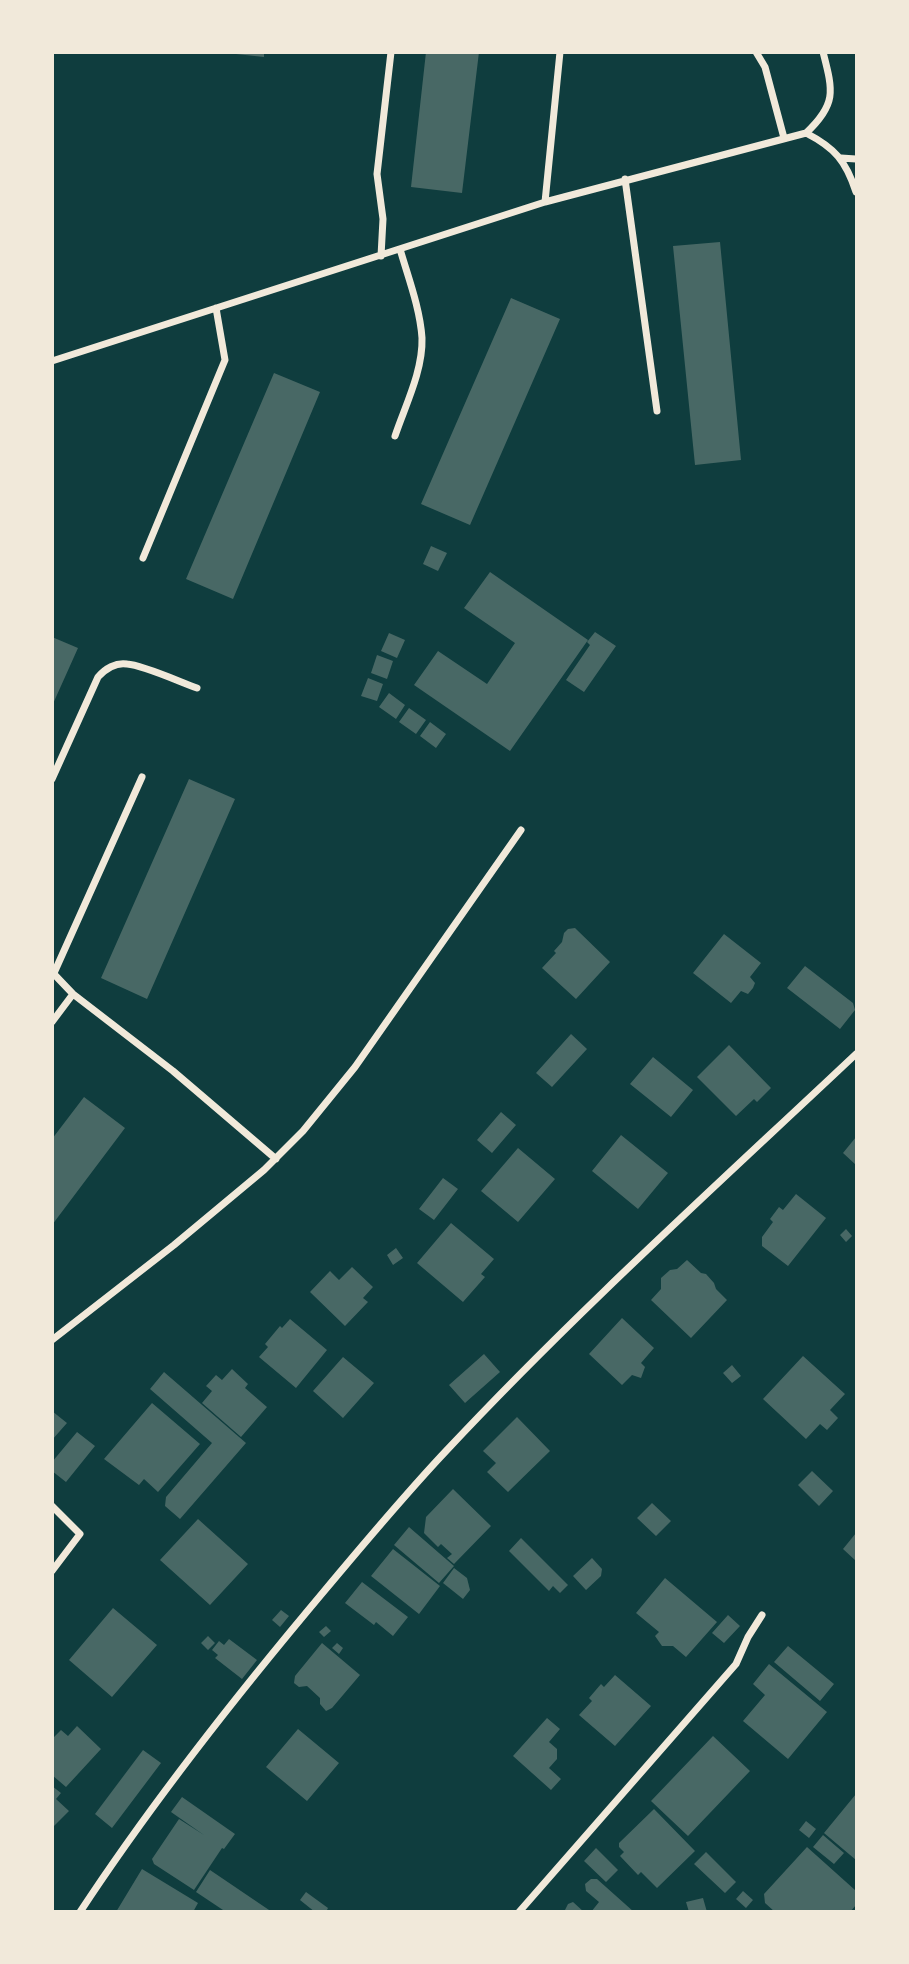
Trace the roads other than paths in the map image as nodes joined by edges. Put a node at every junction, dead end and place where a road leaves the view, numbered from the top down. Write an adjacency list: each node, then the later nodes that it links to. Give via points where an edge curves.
1 (391, 52): 13 (street, via 377,174 383,219)
2 (561, 52): 11 (street)
3 (756, 52): 6 (street, via 765,67)
4 (822, 52): 5 (street, via 830,102)
5 (806, 133): 6 (street); 7 (street)
6 (784, 138): 9 (street)
7 (841, 158): 8 (street); 10 (street)
8 (856, 159)
9 (625, 179): 11 (street); 16 (street)
10 (856, 192)
11 (545, 202): 12 (street)
12 (400, 249): 13 (street); 17 (street, via 422,340 419,365)
13 (381, 256): 14 (street)
14 (216, 308): 15 (street); 18 (street, via 225,360)
15 (52, 360)
16 (657, 411)
17 (395, 436)
18 (143, 558)
19 (197, 688): 21 (street, via 128,663 103,671)
20 (142, 777): 23 (street)
21 (52, 779)
22 (521, 830): 27 (street, via 355,1067)
23 (53, 973): 24 (street)
24 (73, 994): 25 (street); 27 (street)
25 (52, 1022)
26 (856, 1054): 32 (street, via 730,1170 445,1452 224,1712 143,1818)
27 (276, 1159): 28 (street)
28 (52, 1340)
29 (52, 1506): 30 (street, via 80,1534)
30 (52, 1571)
31 (762, 1615): 33 (street, via 736,1664)
32 (80, 1912)
33 (519, 1912)

